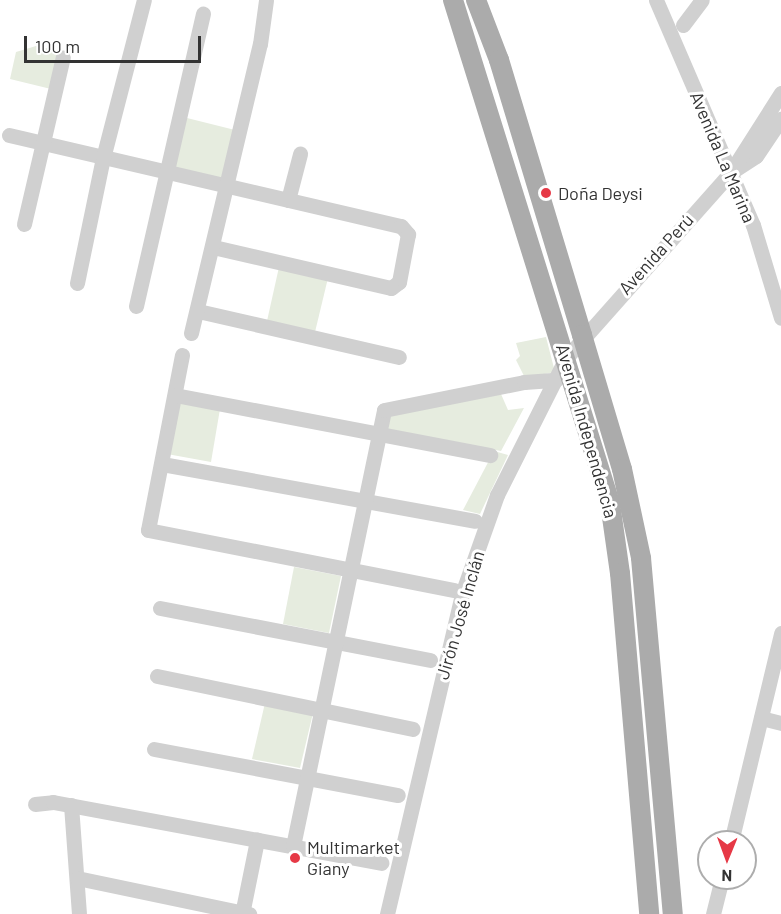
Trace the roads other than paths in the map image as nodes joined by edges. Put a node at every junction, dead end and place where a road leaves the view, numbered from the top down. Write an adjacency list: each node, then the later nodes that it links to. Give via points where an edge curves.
1 (144, 0): 15 (street)
2 (266, 0): 20 (street, via 260,44)
3 (453, 0): 17 (main road, Avenida Independencia)
4 (476, 0): 16 (main road, Avenida Independencia, via 499,60)
5 (656, 0): 19 (street, Avenida La Marina)
6 (702, 0): 8 (street)
7 (203, 14): 18 (street)
8 (683, 25)
9 (63, 57): 13 (street)
10 (781, 93): 19 (street, Avenida Perú)
11 (781, 119): 19 (street, Avenida Perú, via 756,156)
12 (9, 135): 13 (street)
13 (42, 144): 15 (street); 22 (street)
14 (300, 154): 21 (street)
15 (103, 158): 18 (street); 24 (street)
16 (529, 165): 17 (main road); 29 (main road, Avenida Independencia)
17 (508, 172): 32 (main road, Avenida Independencia)
18 (165, 173): 20 (street); 25 (street)
19 (730, 173): 27 (street, Avenida La Marina, via 753,225); 29 (street, Avenida Perú)
20 (225, 187): 21 (street); 23 (street)
21 (288, 200): 23 (street, via 404,228 408,238 397,285 387,288)
22 (24, 224)
23 (213, 247): 26 (street)
24 (77, 283)
25 (136, 306)
26 (198, 310): 28 (street); 31 (street)
27 (781, 318)
28 (191, 333)
29 (582, 335): 32 (street, Jirón José Inclán); 38 (main road, Avenida Independencia)
30 (182, 355): 34 (street)
31 (399, 357)
32 (566, 358): 33 (street, Jirón José Inclán); 39 (main road, Avenida Independencia)
33 (556, 380): 35 (street, via 524,382 384,410); 68 (street, Jirón José Inclán, via 497,495 464,591)
34 (175, 395): 35 (street); 37 (street)
35 (380, 434): 36 (street); 40 (street)
36 (490, 455)
37 (162, 464): 40 (street); 42 (street, via 148,530)
38 (622, 469): 39 (main road); 53 (main road, Avenida Independencia, via 641,558)
39 (602, 476): 55 (main road, Avenida Independencia, via 620,573)
40 (366, 500): 41 (street); 42 (street)
41 (475, 521)
42 (352, 569): 43 (street); 46 (street)
43 (454, 590)
44 (160, 608): 46 (street)
45 (781, 633): 50 (street)
46 (337, 644): 47 (street); 49 (street)
47 (430, 660)
48 (157, 676): 49 (street)
49 (319, 711): 52 (street); 56 (street)
50 (761, 718): 51 (street); 60 (street)
51 (781, 723)
52 (413, 729)
53 (660, 746): 55 (main road); 70 (main road, Avenida Independencia)
54 (154, 749): 56 (street)
55 (633, 749): 69 (main road, Avenida Independencia)
56 (305, 778): 57 (street); 62 (street)
57 (398, 795)
58 (35, 804): 59 (street)
59 (71, 805): 61 (street); 64 (street)
60 (734, 830)
61 (257, 840): 62 (street); 66 (street)
62 (293, 846): 63 (street)
63 (381, 863)
64 (77, 878): 66 (street); 67 (street)
65 (719, 890): 71 (street)
66 (244, 913)
67 (79, 914)
68 (387, 914)
69 (649, 914)
70 (673, 914)
71 (713, 914)

